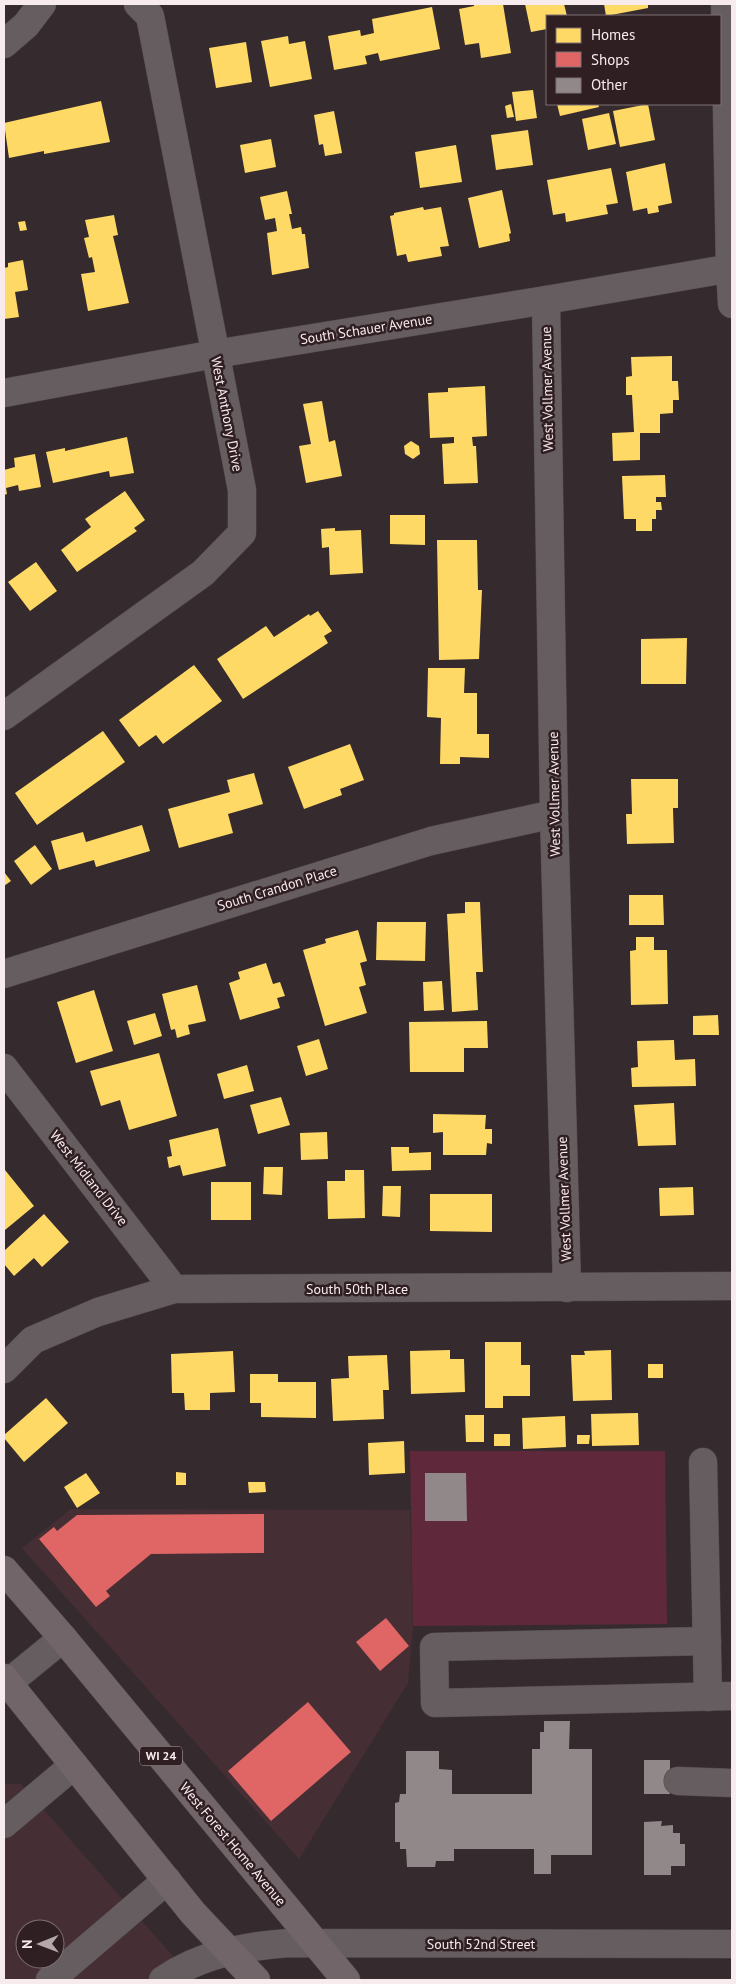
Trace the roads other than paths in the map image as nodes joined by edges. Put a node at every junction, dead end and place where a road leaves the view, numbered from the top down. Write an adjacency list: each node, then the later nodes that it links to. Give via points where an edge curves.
1 (42, 4): 4 (street, via 26,25)
2 (138, 4): 8 (street, West Anthony Drive, via 150,16)
3 (725, 4): 5 (street)
4 (4, 44)
5 (731, 268): 6 (street, South Schauer Avenue); 7 (street)
6 (546, 300): 8 (street, South Schauer Avenue); 11 (street, West Vollmer Avenue)
7 (732, 304)
8 (215, 354): 9 (street, South Schauer Avenue); 10 (street, West Anthony Drive, via 242,490 242,533 203,573)
9 (4, 393)
10 (4, 716)
11 (554, 814): 12 (street, South Crandon Place, via 431,840); 15 (street, West Vollmer Avenue)
12 (4, 974)
13 (4, 1068): 16 (street, West Midland Drive)
14 (732, 1286): 15 (street, South 50th Place)
15 (567, 1288): 16 (street, South 50th Place)
16 (174, 1289): 17 (street, South 50th Place, via 98,1312 33,1340)
17 (4, 1369)
18 (703, 1462): 21 (street)
19 (4, 1570): 20 (main road, West Forest Home Avenue / WI 24)
20 (63, 1638): 22 (street); 29 (main road, West Forest Home Avenue / WI 24)
21 (706, 1641): 23 (street); 23 (street, via 434,1647 435,1703)
22 (5, 1682): 24 (main road)
23 (720, 1697)
24 (74, 1765): 27 (street); 28 (main road)
25 (678, 1781): 26 (street)
26 (732, 1782)
27 (4, 1824)
28 (167, 1880): 31 (main road); 32 (street)
29 (316, 1944): 30 (street, South 52nd Street); 31 (street, South 52nd Street, via 289,1943); 35 (main road, West Forest Home Avenue / WI 24)
30 (732, 1944)
31 (230, 1950): 33 (street, South 52nd Street); 34 (main road)
32 (50, 1980)
33 (163, 1980)
34 (256, 1980)
35 (346, 1980)

